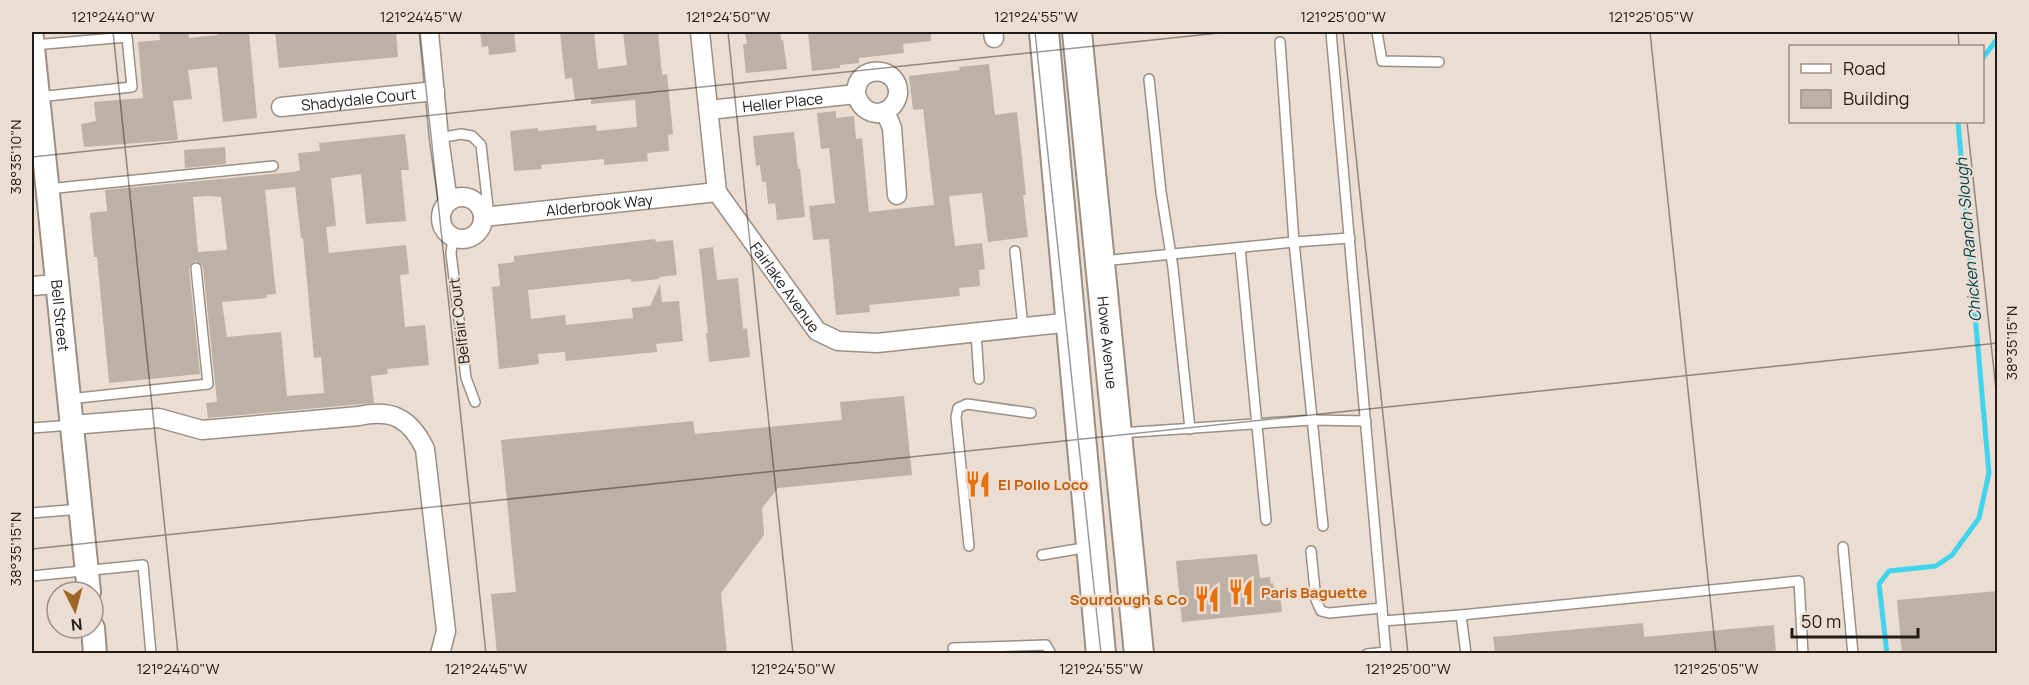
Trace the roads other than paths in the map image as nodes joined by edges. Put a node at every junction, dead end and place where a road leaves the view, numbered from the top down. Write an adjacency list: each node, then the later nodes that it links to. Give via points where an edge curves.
1 (429, 32): 13 (street)
2 (700, 32): 16 (street, Fairlake Avenue)
3 (1044, 32): 35 (main road)
4 (1077, 32): 31 (main road, Howe Avenue)
5 (1331, 32): 26 (lane)
6 (1377, 32): 10 (lane, via 1382,62)
7 (32, 38): 9 (street, Bell Street)
8 (1280, 42): 27 (lane)
9 (32, 45): 12 (street, Bell Street); 12 (lane, via 126,37 132,87)
10 (1439, 62)
11 (1149, 80): 30 (lane)
12 (35, 83): 20 (street, Bell Street)
13 (435, 91): 15 (street, Shadydale Court); 18 (street)
14 (856, 94): 16 (street, Heller Place); 17 (street, via 867,111); 17 (street, via 864,76 875,71 886,73 895,81 898,92 895,102)
15 (281, 107)
16 (709, 110): 21 (street, Fairlake Avenue)
17 (885, 111): 22 (street, via 892,128)
18 (439, 138): 23 (street); 24 (lane, via 461,134 472,136 481,145)
19 (273, 165): 20 (lane)
20 (48, 189): 33 (street, Bell Street)
21 (717, 192): 24 (street, Alderbrook Way); 37 (street, Fairlake Avenue, via 816,331 838,341 860,343)
22 (897, 195)
23 (448, 202): 24 (street, via 460,196 474,200); 25 (street, via 441,221)
24 (486, 217): 25 (street, via 474,235)
25 (453, 237): 40 (lane, Belfair Court, via 451,253 465,378)
26 (1350, 238): 27 (lane); 43 (lane)
27 (1294, 242): 28 (lane); 42 (lane)
28 (1240, 248): 30 (lane); 44 (lane)
29 (1015, 251): 36 (lane)
30 (1170, 255): 31 (lane); 47 (lane)
31 (1100, 261): 48 (main road, Howe Avenue)
32 (196, 268): 39 (lane, via 208,384)
33 (57, 284): 34 (street); 39 (street, Bell Street)
34 (32, 286)
35 (1071, 322): 36 (street, Fairlake Avenue); 48 (main road, via 1090,340 1096,354 1106,422); 54 (main road)
36 (1023, 327): 37 (street, Fairlake Avenue)
37 (976, 332): 38 (lane)
38 (979, 379)
39 (69, 399): 45 (street, Bell Street)
40 (475, 402)
41 (1031, 413): 53 (lane, via 967,404 958,408)
42 (1312, 420): 43 (lane); 44 (lane); 52 (lane)
43 (1366, 421): 62 (lane)
44 (1257, 423): 47 (lane); 51 (lane)
45 (72, 425): 46 (lane); 49 (street, Bell Street); 68 (street, via 159,418 202,430 375,412 396,416 410,425 425,449 446,631)
46 (32, 428)
47 (1190, 429): 48 (lane)
48 (1117, 433): 71 (main road, Howe Avenue)
49 (81, 509): 50 (lane); 60 (street, Bell Street)
50 (32, 513)
51 (1266, 520)
52 (1323, 526)
53 (969, 546)
54 (1091, 547): 57 (lane); 70 (main road)
55 (1843, 547): 75 (lane)
56 (1311, 551): 62 (lane, via 1316,600 1321,610 1329,613)
57 (1042, 555)
58 (32, 576): 59 (lane)
59 (77, 580)
60 (88, 580)
61 (91, 580): 67 (lane, via 143,565)
62 (1382, 608): 64 (lane)
63 (1461, 615): 64 (lane); 73 (lane); 74 (lane, via 1799,582)
64 (1383, 621): 66 (lane)
65 (953, 648): 69 (lane, via 1046,645)
66 (1386, 653): 72 (lane)
67 (151, 654)
68 (440, 654)
69 (1051, 654)
70 (1101, 654)
71 (1139, 654)
72 (1366, 654)
73 (1466, 654)
74 (1803, 654)
75 (1853, 654)

